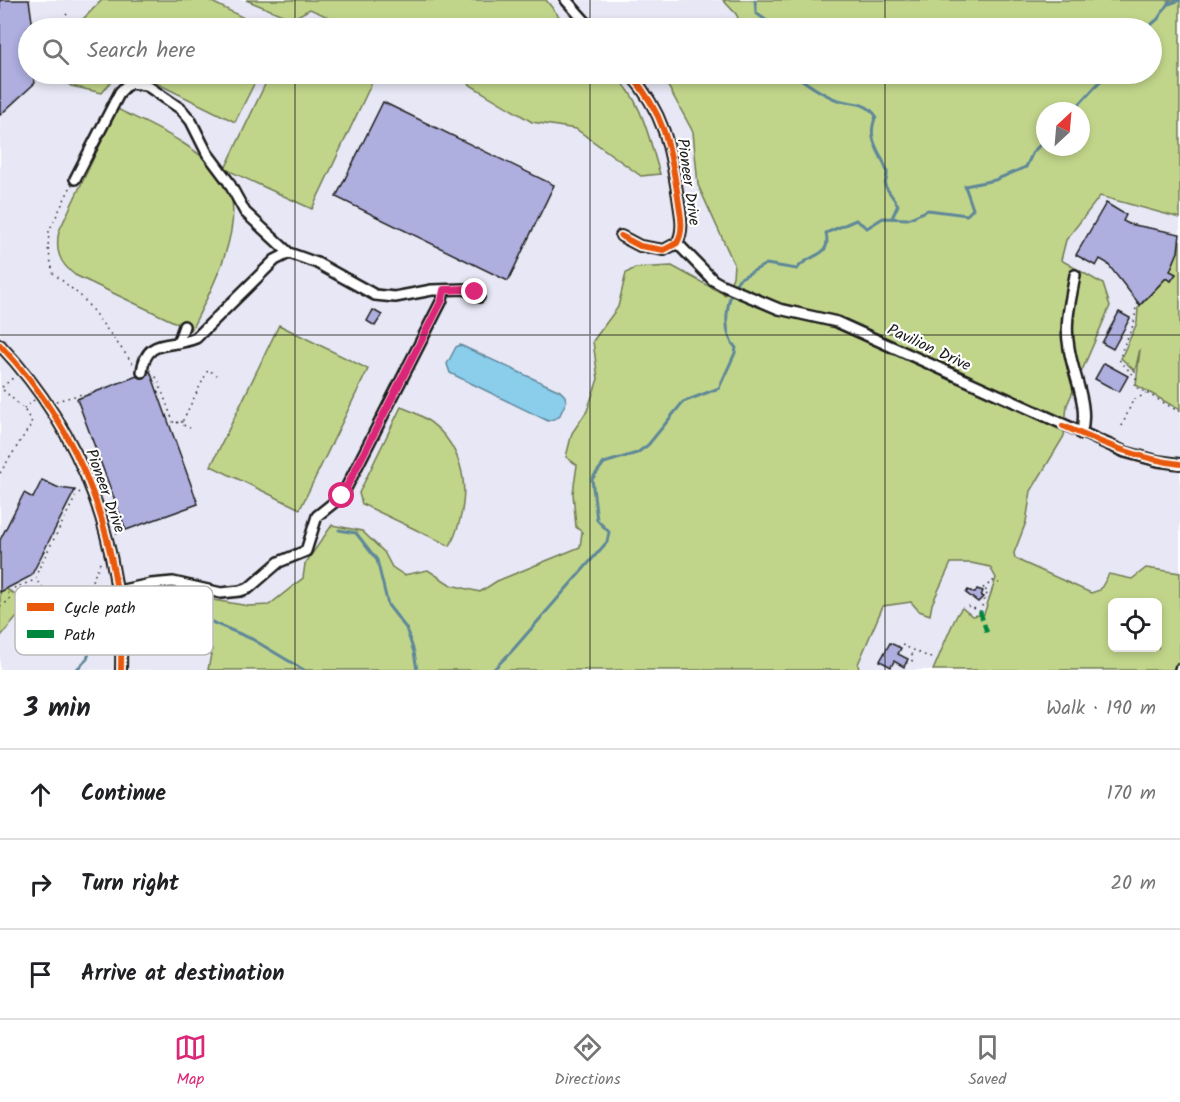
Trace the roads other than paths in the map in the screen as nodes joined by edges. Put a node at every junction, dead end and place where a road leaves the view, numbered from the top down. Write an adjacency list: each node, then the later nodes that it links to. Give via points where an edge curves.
1 (566, 0): 2 (street)
2 (582, 18)
3 (128, 84): 6 (street, via 120,92)
4 (142, 84): 9 (street, via 158,91 187,115 244,212)
5 (637, 84): 8 (street, Pioneer Drive, via 656,110 669,142 681,226)
6 (75, 179)
7 (621, 236): 8 (street, Pioneer Drive, via 656,251)
8 (677, 243): 17 (street, Pavilion Drive, via 713,280 725,286 758,301 837,322)
9 (288, 253): 11 (street, via 317,263 375,295 395,297); 14 (street, via 275,260 196,338)
10 (1075, 275): 17 (street, via 1066,317 1085,422)
11 (444, 290): 12 (street, via 465,289); 22 (street, via 347,488 337,502 317,516 306,551 279,562 249,588)
12 (479, 297)
13 (184, 326): 14 (street)
14 (178, 344): 16 (street, via 161,345 150,351 144,358)
15 (0, 345): 19 (street, Pioneer Drive, via 53,410 83,465 106,530)
16 (142, 372)
17 (1081, 434): 18 (street, Pavilion Drive, via 1125,452)
18 (1180, 464)
19 (117, 586)
20 (144, 586): 21 (street, via 165,582)
21 (185, 586)
22 (213, 591)
23 (121, 655): 24 (street, Pioneer Drive)
24 (122, 670)

